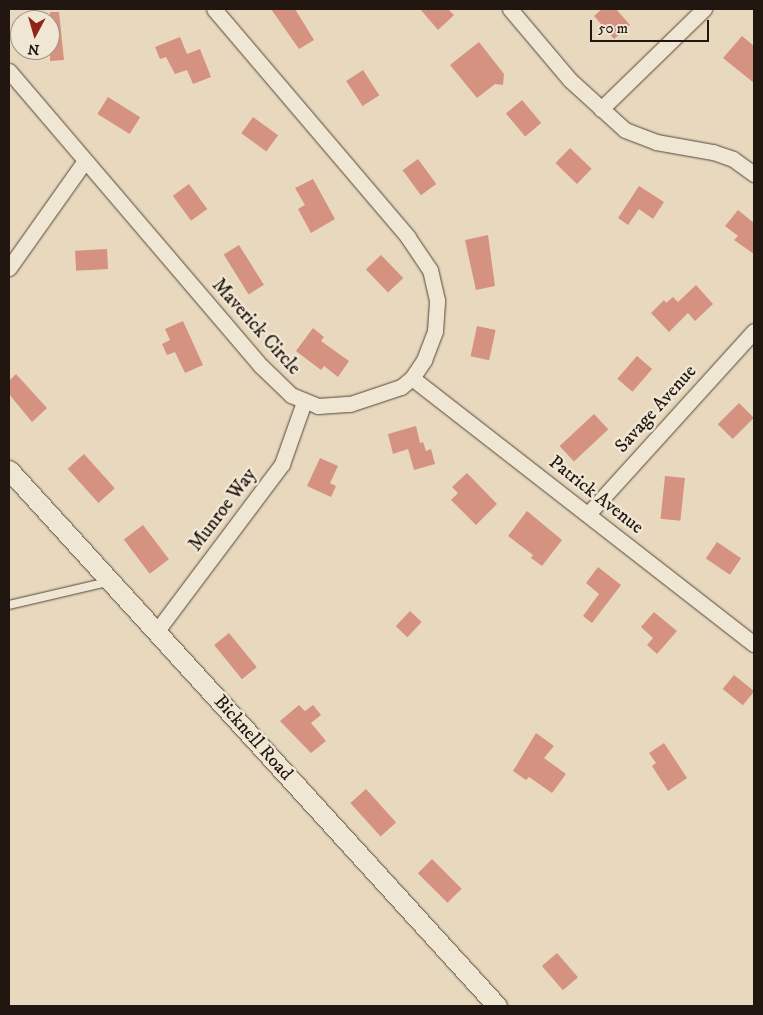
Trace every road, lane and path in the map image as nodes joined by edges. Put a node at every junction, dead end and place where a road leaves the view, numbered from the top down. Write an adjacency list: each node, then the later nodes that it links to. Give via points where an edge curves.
1 (214, 9): 10 (street, Maverick Circle, via 422,254 434,286 437,315 430,347)
2 (510, 9): 5 (street, via 570,80)
3 (704, 9): 5 (street)
4 (9, 71): 6 (street, Maverick Circle)
5 (601, 109): 7 (street, via 625,130 639,136 713,152 733,159)
6 (84, 162): 8 (street); 11 (street, Maverick Circle, via 261,366)
7 (754, 174)
8 (9, 268)
9 (754, 331): 13 (street, Savage Avenue)
10 (412, 378): 11 (street, Maverick Circle, via 401,387 368,401 318,406); 13 (street, Patrick Avenue)
11 (304, 402): 16 (street, Munroe Way, via 282,464)
12 (9, 470): 14 (street, Bicknell Road)
13 (588, 514): 17 (street, Patrick Avenue)
14 (110, 581): 15 (lane); 16 (street, Bicknell Road)
15 (9, 605)
16 (156, 632): 18 (street, Bicknell Road)
17 (754, 644)
18 (498, 1006)

